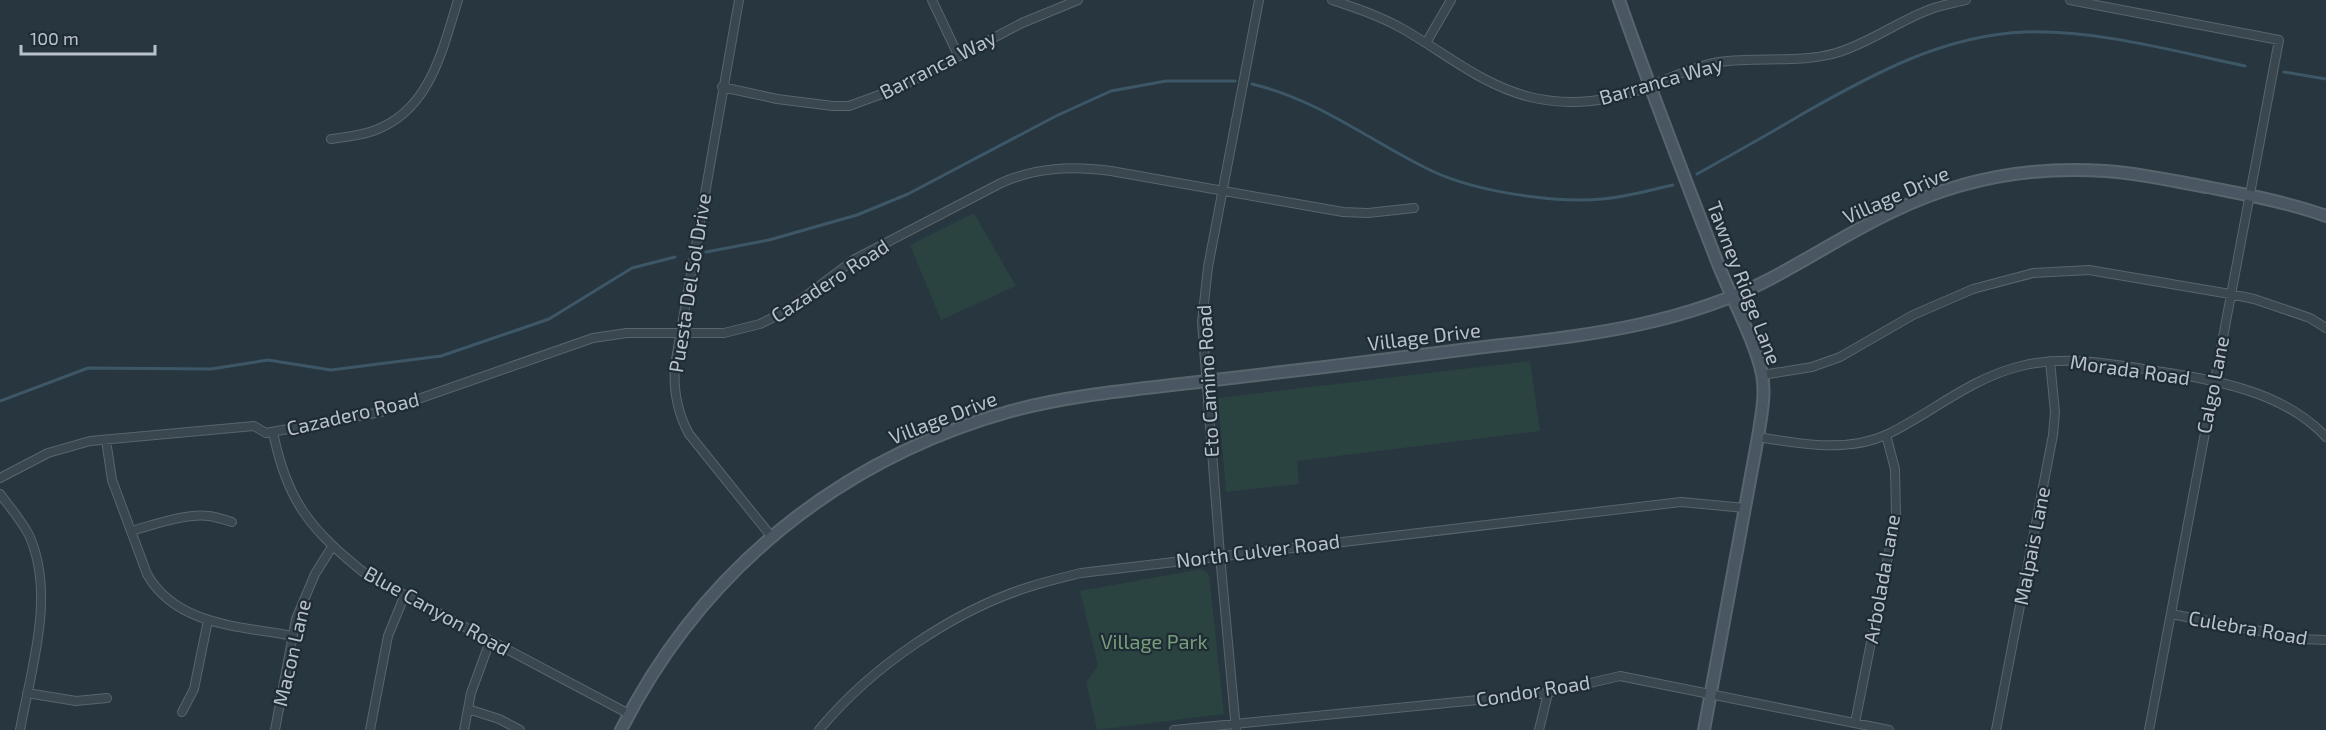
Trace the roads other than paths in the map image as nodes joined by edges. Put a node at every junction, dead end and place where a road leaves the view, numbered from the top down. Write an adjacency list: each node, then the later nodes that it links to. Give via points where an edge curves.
1 (458, 0): 16 (street, via 439,62 416,102 387,125)
2 (739, 0): 14 (street, Puesta Del Sol Drive)
3 (932, 0): 13 (street)
4 (1078, 0): 13 (street, Barranca Way)
5 (1258, 0): 17 (street, Eto Camino Road)
6 (1332, 0): 12 (street, Barranca Way, via 1385,20)
7 (1451, 0): 12 (street)
8 (1619, 0): 15 (main road, Tawney Ridge Lane)
9 (1966, 0): 11 (street, Barranca Way)
10 (2070, 0): 18 (street, Calgo Lane, via 2279,40)
11 (1943, 3): 15 (street, Barranca Way, via 1836,53 1799,60 1718,62)
12 (1426, 43): 15 (street, Barranca Way, via 1486,81 1531,97 1586,102)
13 (958, 55): 14 (street, Barranca Way, via 897,88 849,106 777,99)
14 (722, 87): 24 (street, Puesta Del Sol Drive)
15 (1649, 87): 22 (main road, Tawney Ridge Lane)
16 (331, 139)
17 (1223, 190): 19 (street, Cazadero Road, via 1343,212); 24 (street, Cazadero Road, via 1091,168 1062,167 1031,173 1001,183 855,259 773,319 733,332); 27 (street, Eto Camino Road, via 1204,297)
18 (2250, 195): 20 (main road, Village Drive); 21 (street, Calgo Lane); 22 (main road, Village Drive, via 2108,171 2048,170 1981,179 1934,193 1893,212)
19 (1414, 208)
20 (2326, 216)
21 (2230, 294): 23 (street, via 2310,318); 26 (street, via 2089,270 2033,273 1973,289 1913,315 1840,357 1812,367); 28 (street, Calgo Lane)
22 (1731, 297): 26 (main road, Tawney Ridge Lane); 27 (main road, Village Drive, via 1683,314 1587,334)
23 (2326, 328)
24 (680, 335): 29 (street, Cazadero Road, via 627,333 593,338 402,406); 39 (street, Puesta Del Sol Drive, via 674,385 681,420 698,447)
25 (2050, 361): 28 (street, Morada Road, via 2091,361); 30 (street, Morada Road, via 2021,366 1974,383); 68 (street, Malpais Lane, via 2053,435)
26 (1762, 375): 31 (main road, Tawney Ridge Lane)
27 (1205, 381): 39 (main road, Village Drive, via 1052,402 973,423 880,463 826,495); 41 (street, Eto Camino Road)
28 (2213, 382): 32 (street, Morada Road, via 2278,403); 43 (street, Calgo Lane)
29 (273, 432): 33 (street, Cazadero Road, via 266,433 254,426); 40 (street, Blue Canyon Road, via 296,500)
30 (1886, 435): 31 (street, Morada Road, via 1828,446); 55 (street, Arbolada Lane, via 1895,469 1896,516)
31 (1758, 437): 36 (main road, Tawney Ridge Lane)
32 (2326, 437)
33 (106, 440): 34 (street, Cazadero Road, via 48,453); 38 (street, via 112,480)
34 (0, 478)
35 (0, 494): 48 (street, via 29,536 42,591)
36 (1745, 508): 41 (street, North Culver Road, via 1681,502); 50 (main road, Tawney Ridge Lane)
37 (232, 522): 38 (street, via 198,516)
38 (131, 531): 44 (street, via 153,586 184,612)
39 (771, 536): 54 (main road, Village Drive, via 696,613)
40 (332, 547): 42 (street, Blue Canyon Road, via 367,575); 45 (street, Macon Lane, via 304,595)
41 (1220, 555): 56 (street, Eto Camino Road); 63 (street, North Culver Road, via 1081,573 994,600 954,620 889,664)
42 (404, 597): 47 (street, Blue Canyon Road); 59 (street, via 388,636)
43 (2171, 614): 46 (street, Culebra Road, via 2284,636); 69 (street, Calgo Lane)
44 (208, 620): 45 (street); 53 (street, via 194,689)
45 (293, 636): 58 (street, Macon Lane)
46 (2326, 640)
47 (490, 641): 52 (street); 54 (street, Blue Canyon Road)
48 (27, 693): 51 (street, via 76,701); 57 (street)
49 (1548, 693): 50 (street, Condor Road, via 1620,676); 56 (street, Condor Road); 65 (street)
50 (1710, 695): 55 (street, Condor Road); 66 (main road, Tawney Ridge Lane)
51 (107, 698)
52 (468, 709): 60 (street); 61 (street)
53 (182, 712)
54 (629, 714): 62 (main road, Village Drive)
55 (1855, 723): 67 (street, Condor Road)
56 (1236, 727): 64 (street, Condor Road)
57 (20, 730)
58 (275, 730)
59 (370, 730)
60 (464, 730)
61 (520, 730)
62 (621, 730)
63 (819, 730)
64 (1174, 730)
65 (1539, 730)
66 (1704, 730)
67 (1888, 730)
68 (1996, 730)
69 (2149, 730)

